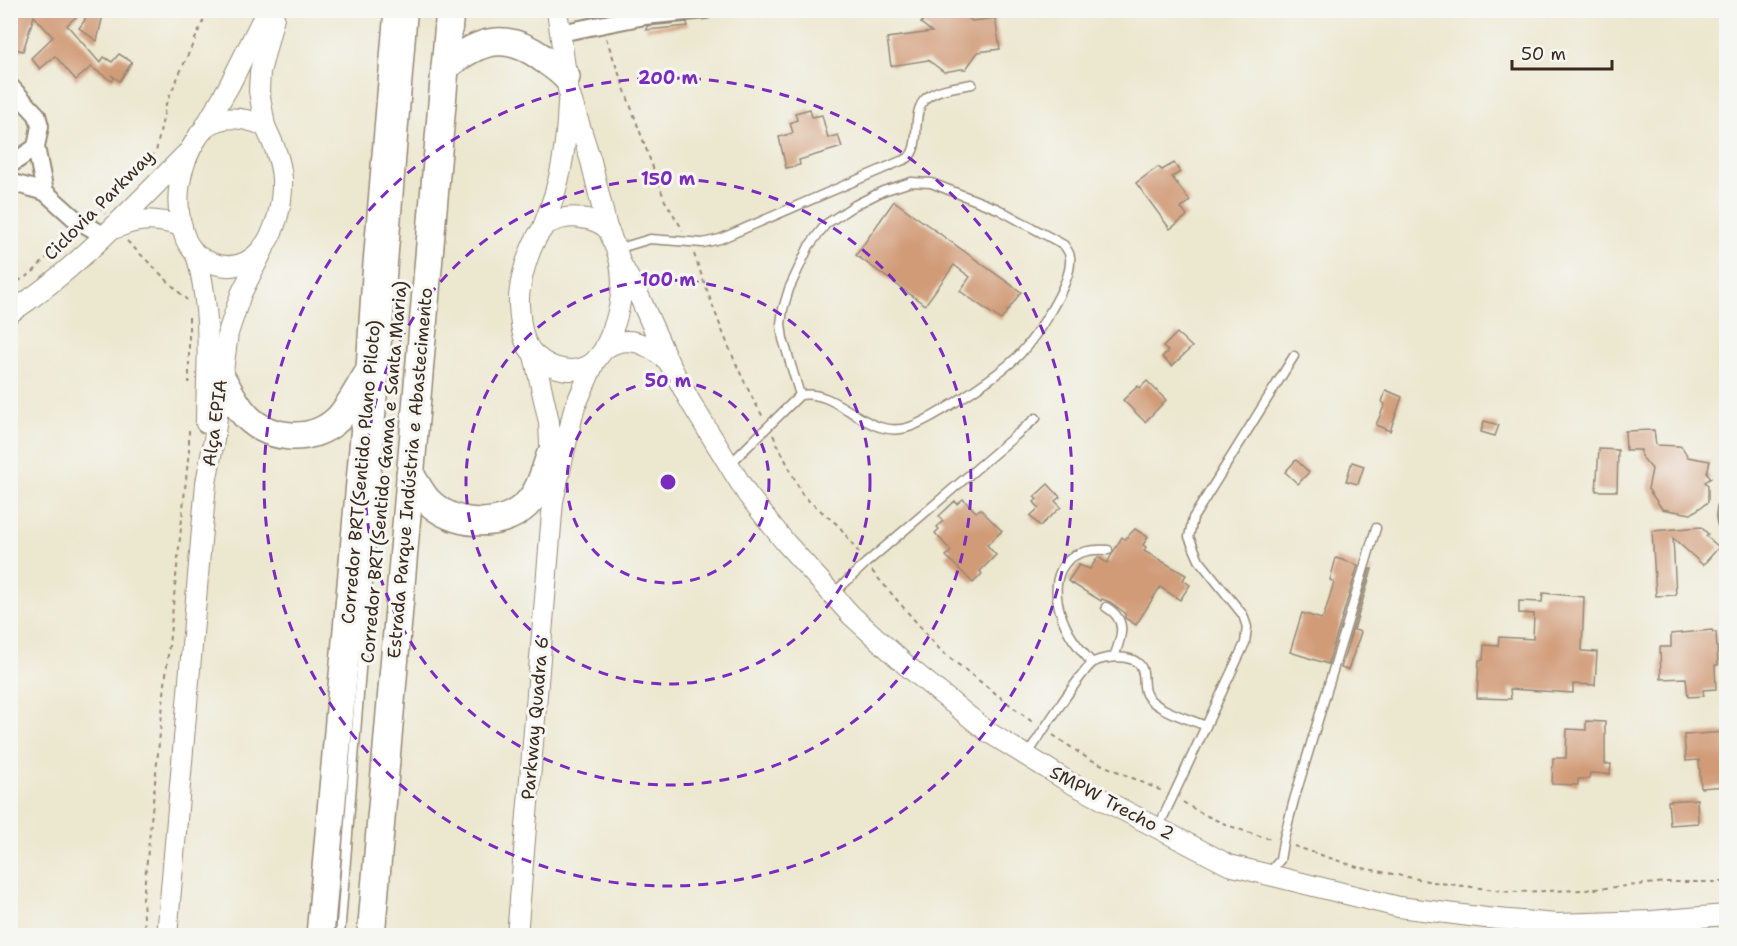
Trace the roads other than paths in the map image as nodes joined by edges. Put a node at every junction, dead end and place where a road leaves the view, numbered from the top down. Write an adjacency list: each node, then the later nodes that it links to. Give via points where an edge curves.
1 (267, 10): 17 (street)
2 (276, 10): 16 (street, via 260,72)
3 (378, 10): 11 (highway)
4 (398, 10): 11 (highway)
5 (413, 10): 64 (lane, Corredor BRT(Sentido Plano Piloto))
6 (441, 10): 32 (lane, Corredor BRT(Sentido Gama e Santa Maria))
7 (450, 10): 12 (highway, Estrada Parque Indústria e Abastecimento)
8 (557, 10): 10 (street)
9 (706, 10): 10 (street, via 645,16)
10 (560, 33): 13 (street)
11 (395, 60): 40 (highway)
12 (445, 67): 13 (highway, via 473,47 507,41 530,48); 46 (highway, Estrada Parque Indústria e Abastecimento)
13 (567, 83): 25 (street, via 561,176); 26 (street)
14 (972, 84): 31 (lane, via 937,92 926,99 919,108 910,156 901,161 720,239 703,243 650,239)
15 (10, 86): 18 (street, via 37,116)
16 (264, 126): 17 (street, via 234,118 221,119); 28 (street, via 277,152 282,178 275,225)
17 (204, 128): 19 (street)
18 (36, 147): 20 (street); 22 (street)
19 (188, 152): 24 (street, via 179,191); 27 (street)
20 (10, 165)
21 (10, 182): 22 (street)
22 (45, 192): 23 (street)
23 (77, 222): 27 (street); 29 (street)
24 (182, 226): 27 (street, via 137,220); 30 (street)
25 (543, 227): 26 (street, via 559,219 577,217 595,220); 36 (street, via 527,258 519,298 520,323)
26 (607, 228): 31 (street)
27 (110, 232): 29 (street)
28 (264, 248): 30 (street, via 238,266 208,263); 41 (street, Alça EPIA, via 241,294 228,333)
29 (88, 251): 34 (street, via 40,293)
30 (195, 254): 47 (street, Alça EPIA, via 207,321)
31 (619, 256): 37 (street, via 622,288 617,318); 39 (street)
32 (418, 271)
33 (415, 307): 35 (lane, Corredor BRT(Sentido Gama e Santa Maria))
34 (10, 313)
35 (414, 319)
36 (534, 355): 37 (street, via 552,367 568,371 583,369); 44 (street, Parkway Quadra 6, via 549,422)
37 (599, 355): 39 (street, via 628,341 652,348); 48 (street, Parkway Quadra 6, via 574,409)
38 (1294, 356): 57 (lane, via 1193,518 1189,537 1199,560 1243,615 1247,627 1245,643)
39 (669, 363): 45 (street, SMPW Trecho 2)
40 (370, 369): 41 (highway, via 340,417 309,436 270,432 255,423 242,411); 63 (highway)
41 (222, 379): 47 (street, Alça EPIA)
42 (800, 395): 42 (lane, via 783,339 783,309 809,246 826,224 855,205 911,182 931,183 998,209 1064,245 1069,252 1070,269 1063,286 1024,350 918,425 880,428 819,395); 45 (lane)
43 (1036, 418): 53 (lane)
44 (550, 456): 46 (highway, via 539,487 525,506 503,519 481,522 456,518 440,510 428,501); 48 (street, Parkway Quadra 6)
45 (729, 465): 53 (street, SMPW Trecho 2, via 785,542)
46 (410, 474): 65 (highway, Estrada Parque Indústria e Abastecimento)
47 (206, 483): 62 (street)
48 (553, 501): 66 (street, Parkway Quadra 6)
49 (1726, 508): 50 (street)
50 (1726, 522)
51 (1376, 528): 60 (lane, via 1294,800 1280,860)
52 (1108, 550): 56 (lane, via 1092,549 1069,558 1057,582 1062,618 1077,646)
53 (832, 595): 58 (street, SMPW Trecho 2, via 907,666 988,732)
54 (1106, 607): 55 (lane, via 1121,622 1122,633)
55 (1114, 657): 56 (lane); 57 (lane, via 1139,663 1145,693 1154,702)
56 (1092, 663): 58 (lane)
57 (1206, 726): 59 (lane)
58 (1026, 756): 59 (street, SMPW Trecho 2)
59 (1158, 828): 60 (street, SMPW Trecho 2, via 1229,865)
60 (1266, 876): 61 (street, SMPW Trecho 2, via 1399,907 1556,924)
61 (1726, 915)
62 (167, 936)
63 (320, 936)
64 (340, 936)
65 (371, 936)
66 (517, 936)

